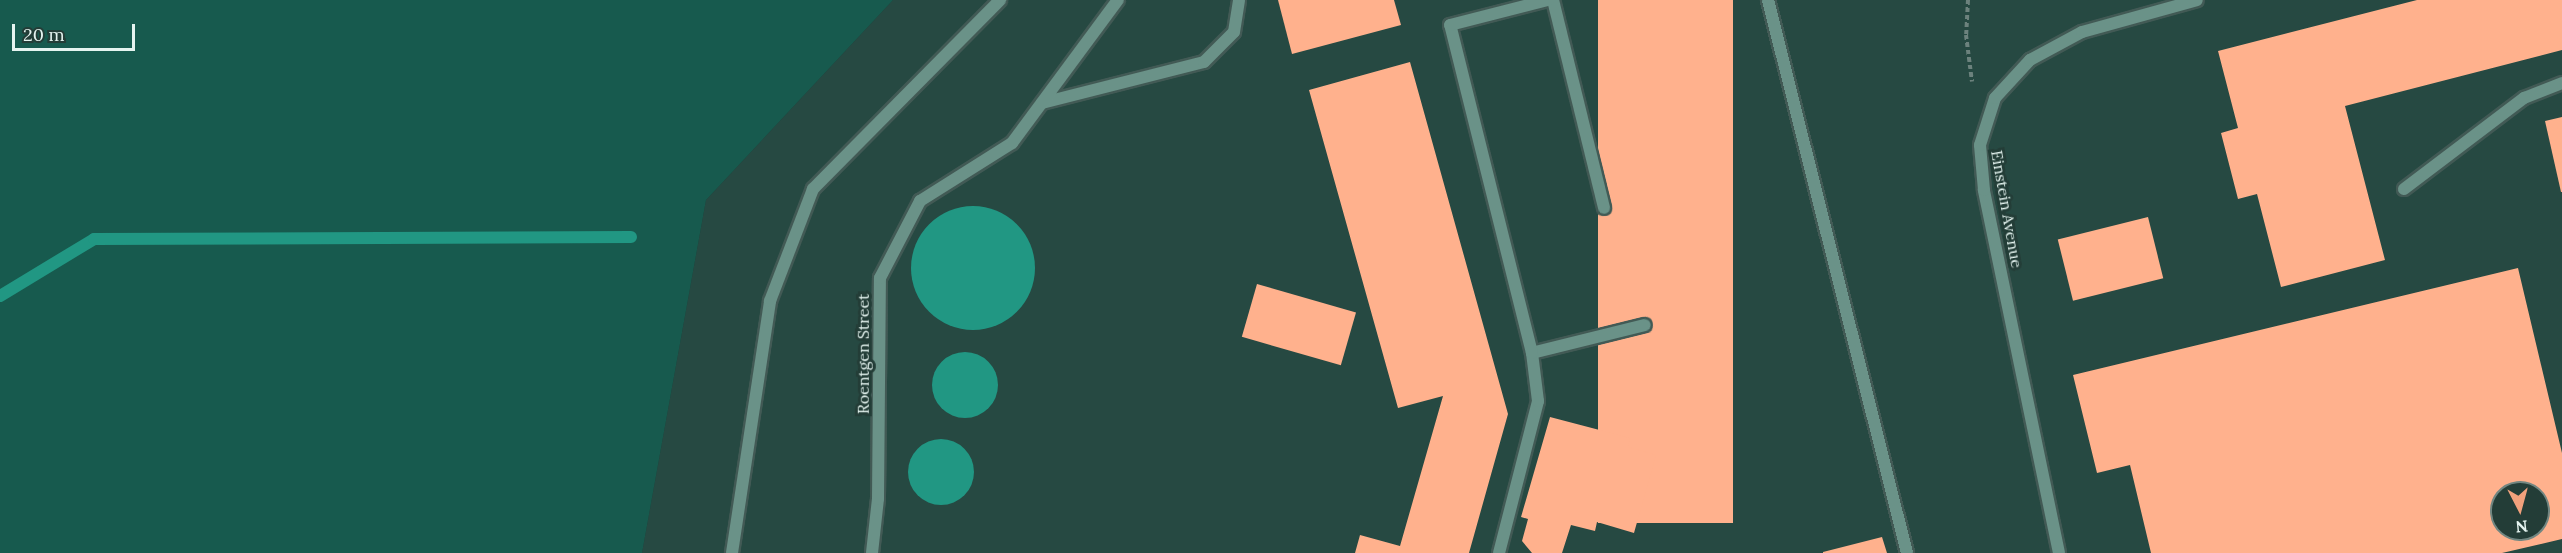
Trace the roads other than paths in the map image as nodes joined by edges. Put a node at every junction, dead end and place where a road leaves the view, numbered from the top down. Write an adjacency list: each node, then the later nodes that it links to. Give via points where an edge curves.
1 (1000, 0): 14 (lane, via 813,189 770,301)
2 (1118, 0): 9 (lane)
3 (1239, 0): 9 (lane, via 1234,32 1204,62)
4 (1548, 0): 13 (lane, via 1450,25)
5 (1553, 0): 11 (lane)
6 (1768, 0): 17 (lane)
7 (2197, 0): 18 (lane, Einstein Avenue, via 2082,32 2030,60 1995,98 1980,145 1984,190)
8 (2562, 83): 10 (lane, via 2524,98)
9 (1042, 103): 15 (lane, Roentgen Street, via 1012,143 920,201 880,278 878,499)
10 (2404, 189)
11 (1604, 208)
12 (1645, 325): 13 (lane)
13 (1532, 353): 16 (lane, via 1538,401)
14 (732, 553)
15 (872, 553)
16 (1499, 553)
17 (1908, 553)
18 (2059, 553)

